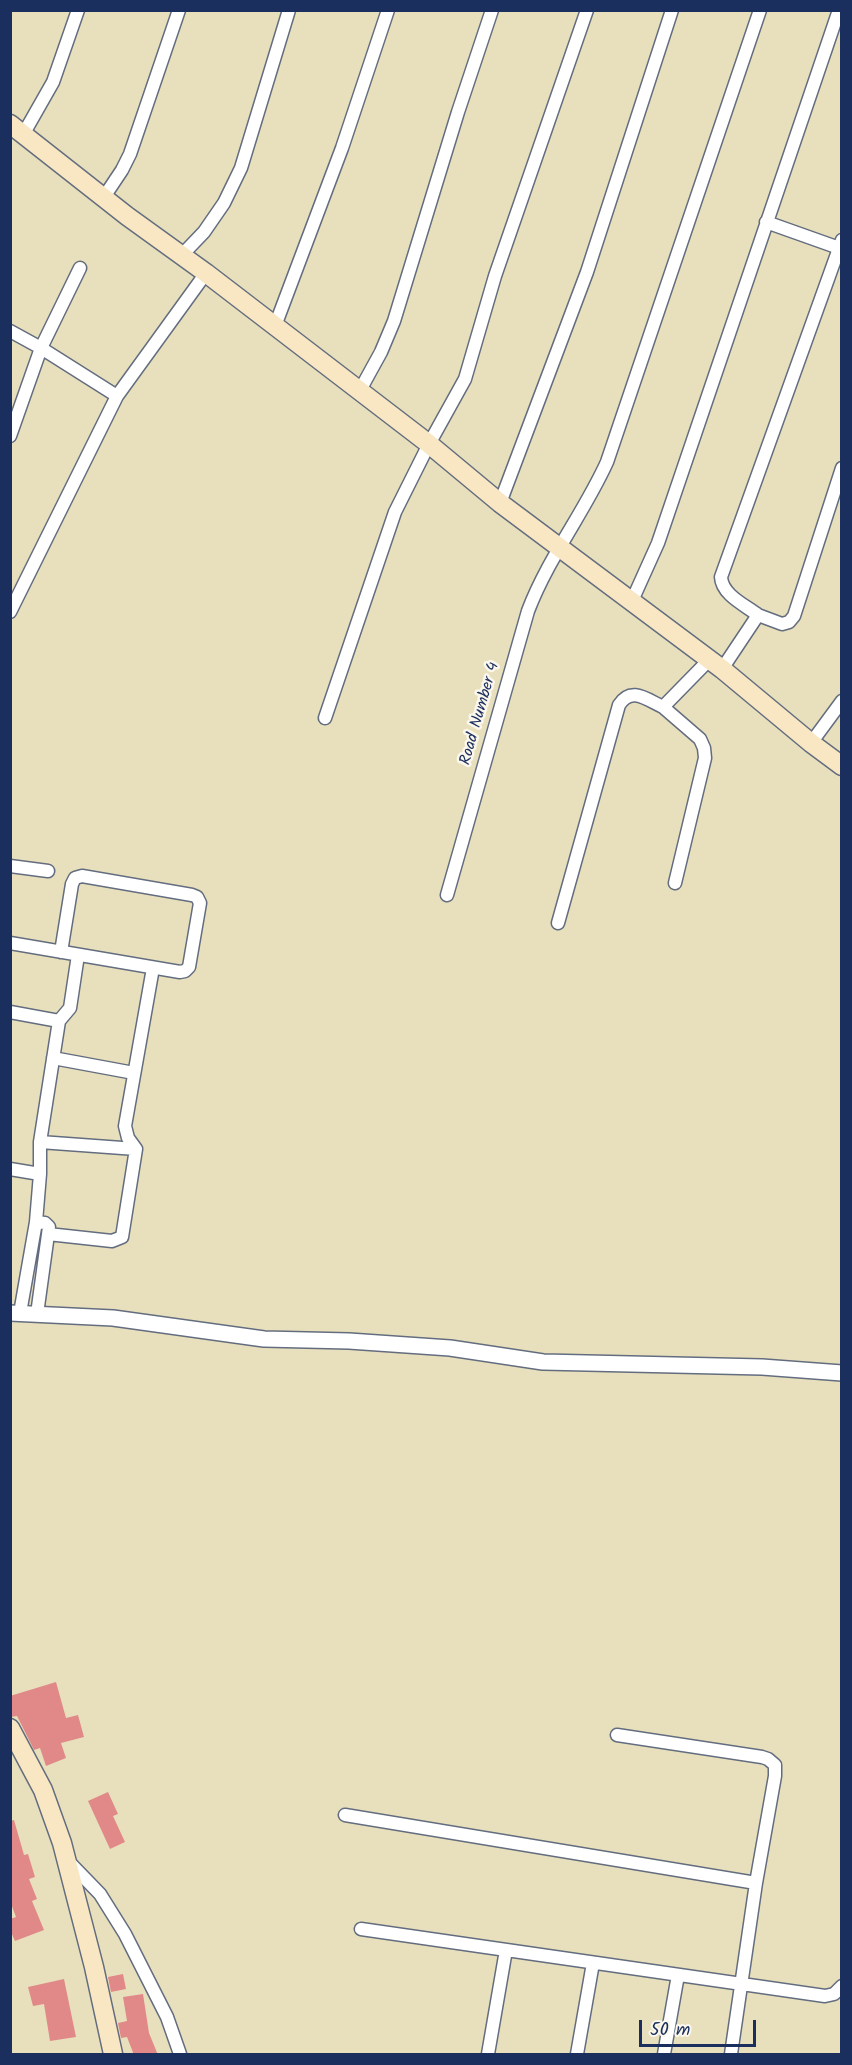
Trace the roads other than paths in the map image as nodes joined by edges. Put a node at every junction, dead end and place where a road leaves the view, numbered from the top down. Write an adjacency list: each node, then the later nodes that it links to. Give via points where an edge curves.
1 (78, 10): 10 (street, via 53,82)
2 (179, 10): 11 (street, via 130,154)
3 (289, 10): 14 (street, via 241,168 224,203)
4 (388, 10): 17 (street, via 342,148)
5 (492, 10): 20 (street, via 394,321)
6 (587, 10): 23 (street, via 495,276 465,379)
7 (672, 10): 25 (street, via 587,272)
8 (760, 10): 26 (street, Road Number 4, via 607,462)
9 (839, 10): 12 (street)
10 (17, 129): 11 (main road)
11 (104, 197): 14 (main road)
12 (766, 222): 13 (street); 27 (street, via 658,543)
13 (841, 245): 29 (street, via 722,577 728,592)
14 (181, 256): 16 (main road)
15 (81, 267): 19 (street)
16 (206, 273): 17 (main road); 21 (street)
17 (275, 326): 20 (main road)
18 (10, 331): 19 (street)
19 (42, 348): 21 (street); 22 (street)
20 (359, 392): 23 (main road)
21 (117, 396): 28 (street)
22 (10, 436)
23 (429, 444): 25 (main road); 33 (street, via 395,512)
24 (842, 468): 29 (street, via 794,616 782,624)
25 (500, 503): 26 (main road)
26 (560, 548): 27 (main road); 39 (street, Road Number 4, via 528,610)
27 (631, 603): 30 (main road)
28 (10, 612)
29 (758, 615): 30 (street)
30 (716, 664): 32 (street); 34 (main road)
31 (842, 701): 34 (street)
32 (663, 707): 38 (street, via 700,739 705,758); 40 (street, via 630,694 618,705)
33 (325, 718)
34 (811, 743): 35 (main road)
35 (842, 765)
36 (10, 866): 37 (street)
37 (48, 871)
38 (675, 883)
39 (447, 895)
40 (558, 923)
41 (10, 943): 42 (street)
42 (61, 951): 43 (street); 44 (street, via 75,878 82,876 197,897 200,903 189,967 180,972)
43 (78, 955): 44 (street); 46 (street, via 70,1008)
44 (153, 968): 48 (street)
45 (10, 1012): 46 (street)
46 (59, 1021): 47 (street)
47 (53, 1058): 48 (street); 49 (street)
48 (134, 1073): 50 (street, via 125,1126)
49 (40, 1142): 50 (street); 52 (street)
50 (136, 1149): 54 (street, via 122,1238 112,1241)
51 (10, 1169): 52 (street)
52 (40, 1174): 53 (street)
53 (36, 1222): 54 (street, via 48,1224); 55 (street)
54 (48, 1234): 56 (street)
55 (15, 1313): 56 (street)
56 (37, 1314): 57 (street, via 113,1318 264,1339 450,1348 543,1362 762,1367)
57 (842, 1373)
58 (10, 1728): 61 (main road, via 43,1790)
59 (617, 1735): 62 (street, via 773,1761 775,1776)
60 (345, 1815): 62 (street)
61 (66, 1858): 69 (main road); 70 (street, via 100,1894 125,1934 167,2018)
62 (756, 1883): 67 (street)
63 (361, 1929): 64 (street)
64 (506, 1950): 65 (street); 71 (street)
65 (593, 1963): 66 (street); 72 (street)
66 (678, 1975): 67 (street); 73 (street)
67 (740, 1984): 68 (street, via 825,1996); 74 (street)
68 (842, 1986)
69 (113, 2055)
70 (180, 2055)
71 (488, 2055)
72 (577, 2055)
73 (664, 2055)
74 (731, 2055)

